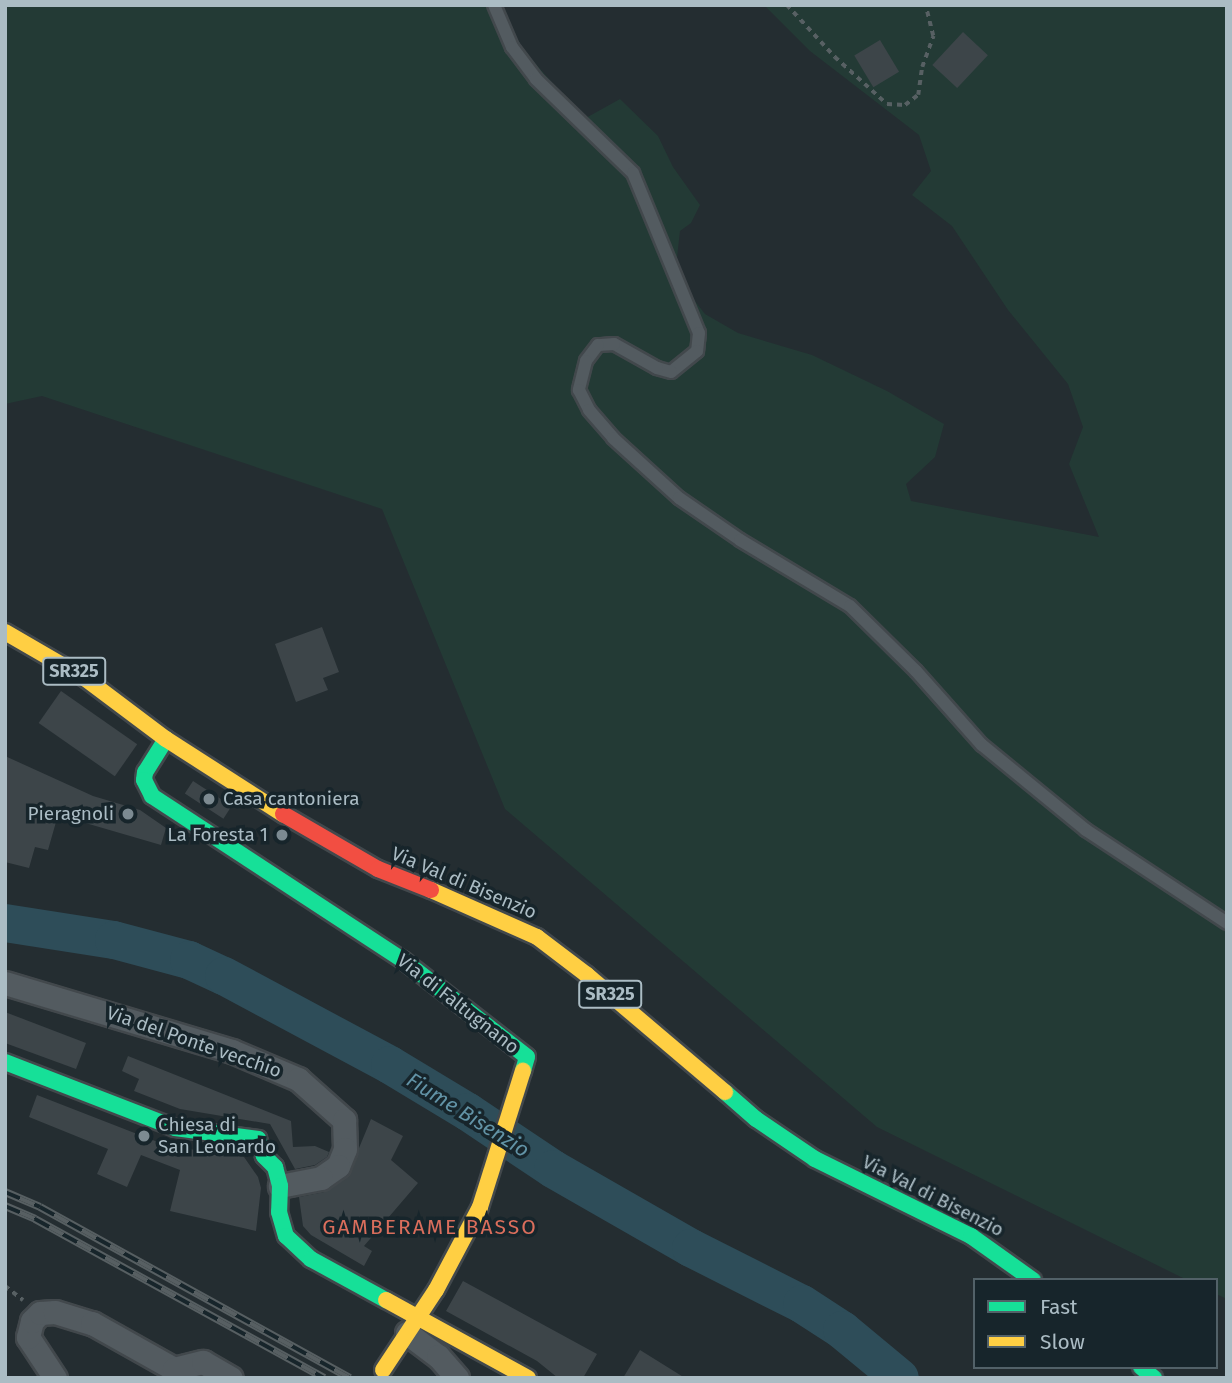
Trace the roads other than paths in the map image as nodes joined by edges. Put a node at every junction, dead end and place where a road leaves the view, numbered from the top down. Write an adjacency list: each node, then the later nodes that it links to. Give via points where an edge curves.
1 (494, 5): 4 (lane, via 512,47 536,79 634,173 699,333 697,351 671,372 614,344 598,345 586,361 579,390 589,410 679,498 850,606 982,745 1086,830)
2 (5, 632): 3 (street, Via Val di Bisenzio / SR325, via 86,679)
3 (166, 739): 8 (street, Via Val di Bisenzio / SR325, via 329,843 378,869 537,937 756,1119 815,1159 971,1236); 9 (street, Via di Faltugnano, via 145,772 152,796 403,960 527,1057 480,1207)
4 (1227, 923)
5 (5, 983): 7 (street, Via del Ponte vecchio, via 232,1051 298,1079 344,1120 345,1149 338,1166 321,1178)
6 (5, 1062): 7 (street, via 176,1128 258,1139 264,1156 275,1167)
7 (279, 1186): 9 (street, via 279,1212 286,1236 311,1259)
8 (1031, 1278)
9 (412, 1325): 11 (street, Via di Faltugnano); 14 (street); 15 (street)
10 (203, 1370): 12 (street, via 174,1369 92,1323 54,1312 40,1313 32,1321 28,1337); 13 (street)
11 (383, 1370)
12 (55, 1378)
13 (231, 1378)
14 (457, 1378)
15 (528, 1378)

